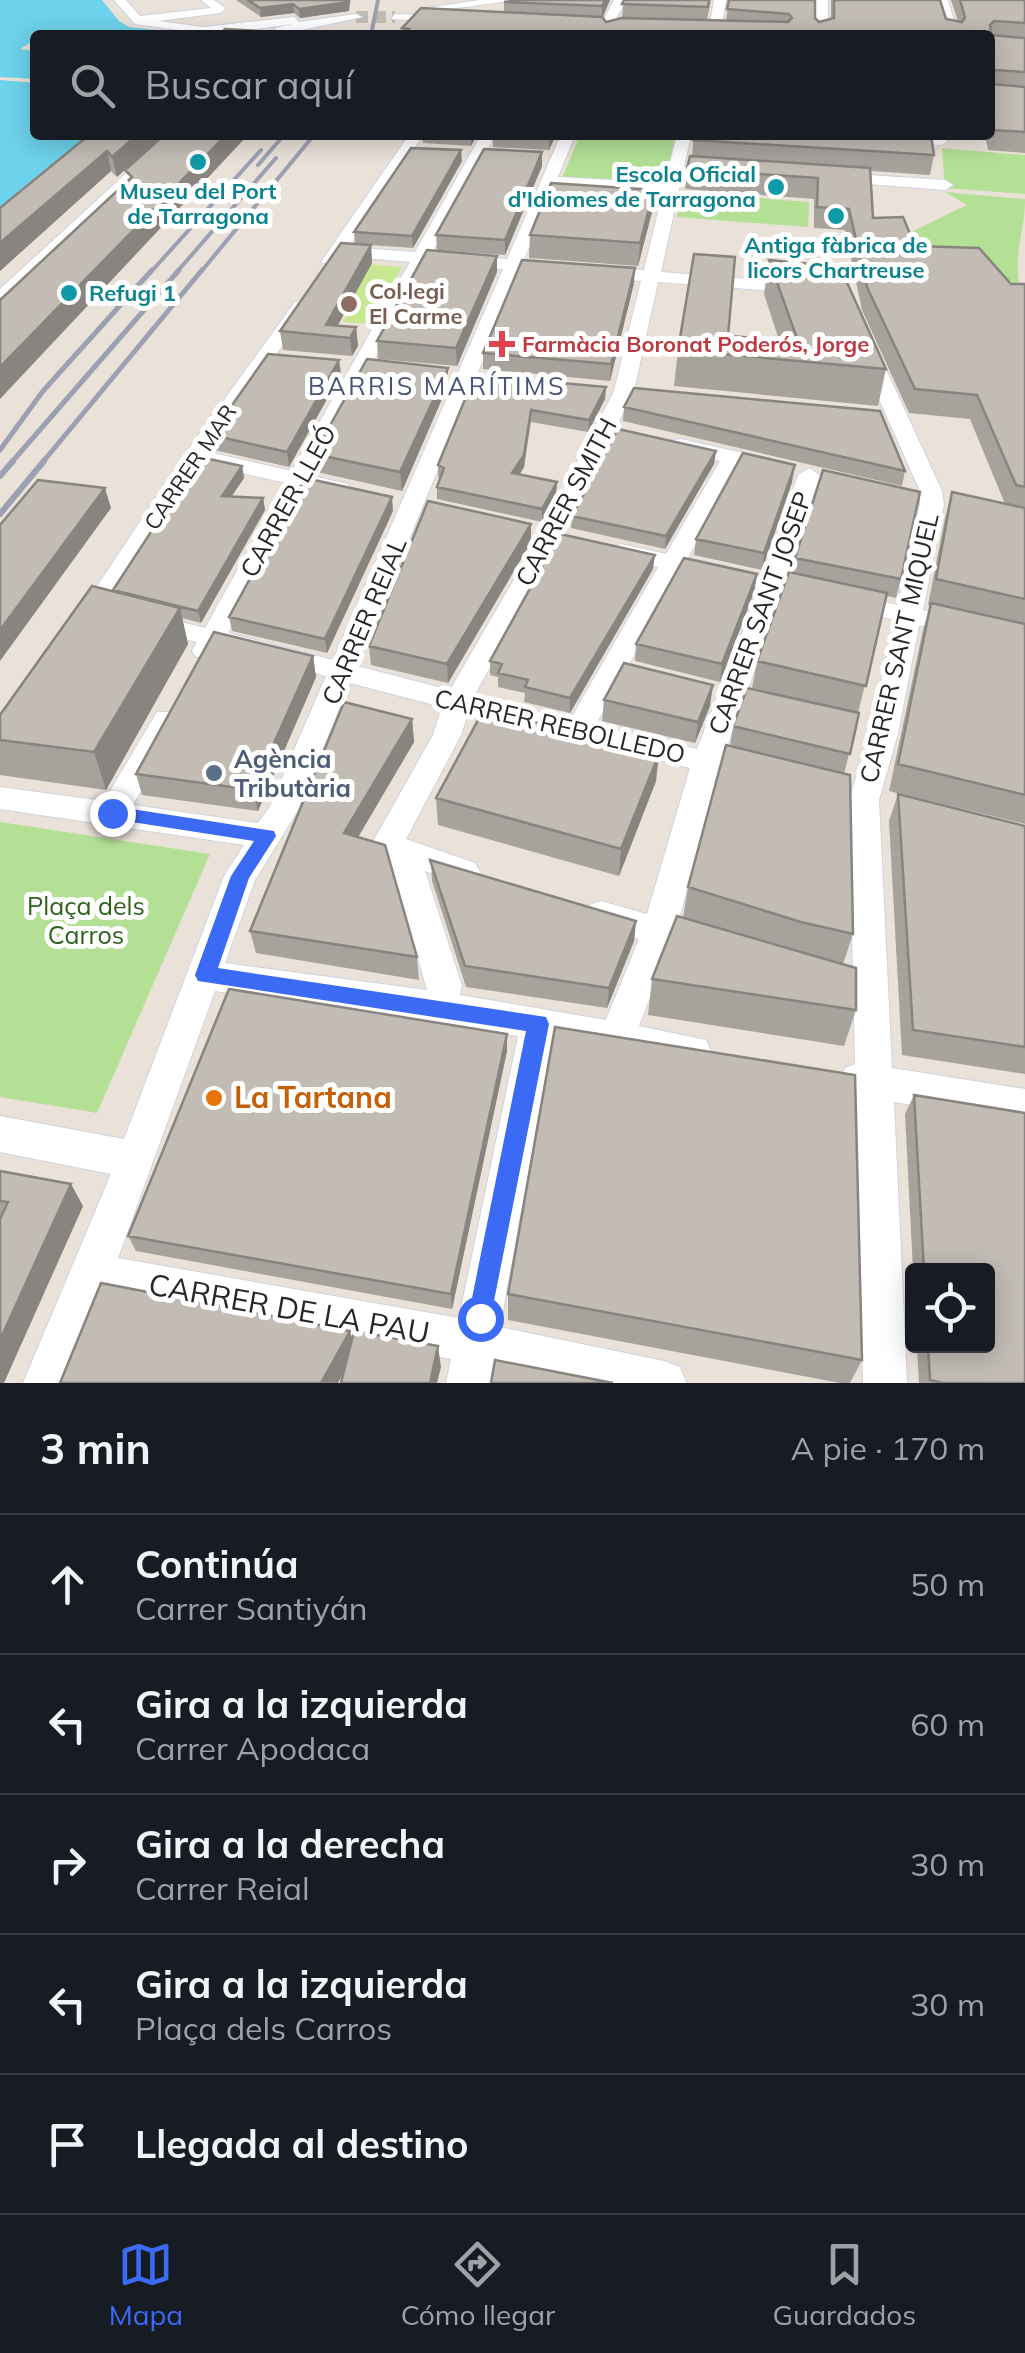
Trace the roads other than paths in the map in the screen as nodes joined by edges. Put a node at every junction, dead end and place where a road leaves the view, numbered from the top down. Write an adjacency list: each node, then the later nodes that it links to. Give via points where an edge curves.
1 (407, 0): 2 (street, via 406,11)
2 (512, 0)
3 (620, 0): 23 (street)
4 (720, 0): 29 (street)
5 (822, 0): 30 (street)
6 (942, 0): 31 (street)
7 (126, 2): 10 (street); 19 (street)
8 (209, 2): 10 (street); 13 (street, via 221,10)
9 (528, 2): 20 (street, via 500,7)
10 (164, 3): 14 (street)
11 (312, 9): 17 (street)
12 (278, 10): 21 (street)
13 (199, 13): 14 (street); 26 (street)
14 (184, 15): 19 (street); 25 (street)
15 (356, 17): 17 (street)
16 (395, 17): 18 (street)
17 (327, 18): 21 (street)
18 (471, 19)
19 (137, 20): 24 (street)
20 (486, 20)
21 (296, 22): 27 (street); 28 (street)
22 (626, 27): 23 (street)
23 (607, 29)
24 (188, 30)
25 (215, 30)
26 (218, 30)
27 (275, 30)
28 (275, 30)
29 (714, 30)
30 (822, 30)
31 (951, 30)
32 (171, 140): 48 (street)
33 (565, 140): 40 (street, CARRER REIAL)
34 (684, 140): 41 (street, CARRER SMITH)
35 (924, 140): 36 (street)
36 (941, 141)
37 (415, 145): 43 (street, CARRER MAR)
38 (480, 149): 44 (street, CARRER LLEÓ)
39 (821, 156): 42 (street)
40 (550, 166): 41 (street); 45 (street, CARRER REIAL)
41 (683, 174): 46 (street, CARRER SMITH)
42 (945, 186)
43 (338, 251): 44 (street); 51 (street, CARRER MAR, via 276,358)
44 (423, 258): 45 (street); 53 (street, CARRER LLEÓ)
45 (513, 265): 46 (street); 67 (street, CARRER REIAL)
46 (649, 275): 47 (street); 72 (street, CARRER SMITH, via 616,430)
47 (823, 290)
48 (0, 299)
49 (857, 327): 56 (street, CARRER SANT MIQUEL, via 886,416)
50 (661, 440): 52 (street)
51 (195, 456): 53 (street); 60 (street, CARRER MAR)
52 (734, 458): 58 (street); 59 (street, CARRER SANT JOSEP, via 817,477)
53 (298, 480): 54 (street); 63 (street, CARRER LLEÓ)
54 (356, 492)
55 (903, 497): 56 (street)
56 (941, 506): 61 (street, CARRER SANT MIQUEL)
57 (602, 547): 58 (street)
58 (671, 562): 59 (street); 66 (street)
59 (773, 585): 61 (street); 70 (street, CARRER SANT JOSEP)
60 (96, 608): 63 (street, CARRER REBOLLEDO); 64 (street, CARRER MAR)
61 (907, 614): 62 (street); 78 (street, CARRER SANT MIQUEL, via 874,731)
62 (958, 626)
63 (213, 637): 65 (street, CARRER LLEÓ); 67 (street, CARRER REBOLLEDO)
64 (74, 640)
65 (195, 669)
66 (610, 669): 68 (street); 73 (street)
67 (342, 671): 72 (street, CARRER REBOLLEDO); 81 (street, CARRER REIAL)
68 (644, 677)
69 (696, 689): 70 (street)
70 (739, 699): 74 (street, CARRER SANT JOSEP)
71 (177, 701): 80 (street)
72 (457, 702): 73 (street, CARRER REBOLLEDO); 82 (street, CARRER SMITH)
73 (577, 732): 74 (street, CARRER REBOLLEDO)
74 (707, 761): 75 (street, CARRER REBOLLEDO); 85 (street, CARRER SANT JOSEP)
75 (777, 778)
76 (829, 791): 78 (street)
77 (0, 798): 80 (street)
78 (864, 800): 79 (street); 93 (street, CARRER SANT MIQUEL, via 855,988)
79 (900, 809)
80 (112, 813): 81 (street)
81 (267, 836): 87 (street, CARRER REIAL, via 240,876)
82 (395, 849): 83 (street); 88 (street, via 445,986)
83 (494, 881)
84 (567, 903): 85 (street)
85 (658, 931): 86 (street); 90 (street, CARRER SANT JOSEP)
86 (734, 955)
87 (206, 975): 88 (street); 96 (street, CARRER REIAL)
88 (440, 1007): 89 (street)
89 (538, 1024): 90 (street); 98 (street)
90 (618, 1035): 91 (street)
91 (732, 1059)
92 (822, 1074): 93 (street)
93 (874, 1083): 94 (street); 101 (street, CARRER SANT MIQUEL)
94 (1025, 1106)
95 (0, 1134): 96 (street)
96 (136, 1160): 97 (street, CARRER REIAL)
97 (90, 1274): 98 (street, CARRER DE LA PAU); 99 (street, CARRER REIAL)
98 (471, 1363): 100 (street, CARRER DE LA PAU)
99 (46, 1383)
100 (664, 1383)
101 (885, 1383)

